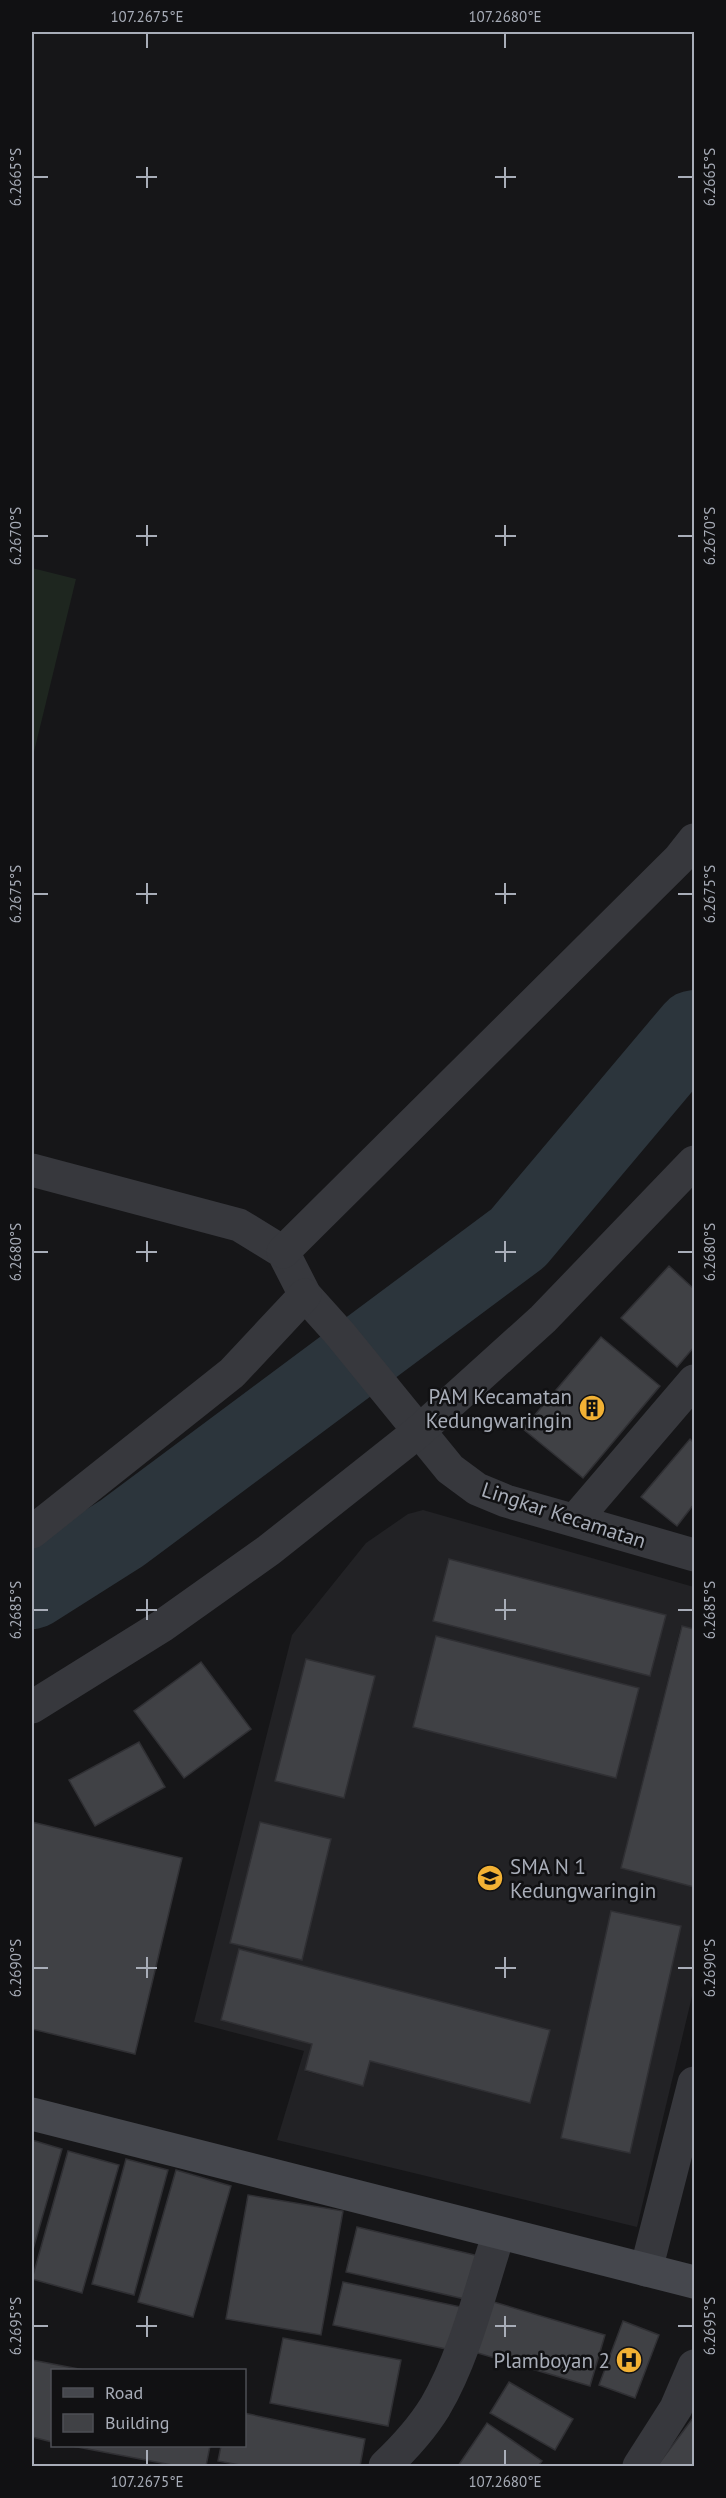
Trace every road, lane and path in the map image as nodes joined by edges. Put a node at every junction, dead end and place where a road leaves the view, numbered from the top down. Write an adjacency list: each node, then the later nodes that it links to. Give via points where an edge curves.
1 (694, 840): 4 (street)
2 (694, 1162): 7 (street, via 543,1319)
3 (32, 1170): 4 (street, via 239,1225)
4 (283, 1252): 5 (street, Lingkar Kecamatan)
5 (305, 1295): 7 (street, Lingkar Kecamatan); 9 (street, via 232,1373)
6 (694, 1381): 8 (street)
7 (418, 1432): 8 (street, Lingkar Kecamatan, via 450,1470 477,1489); 11 (street, via 269,1550 162,1626)
8 (575, 1520): 10 (street, Lingkar Kecamatan)
9 (32, 1532)
10 (694, 1555)
11 (32, 1707)
12 (694, 2083): 15 (street)
13 (32, 2114): 14 (main road)
14 (499, 2233): 15 (main road); 18 (street, via 460,2352 435,2407)
15 (646, 2270): 16 (main road)
16 (694, 2282)
17 (694, 2366): 19 (street, via 676,2408)
18 (385, 2466)
19 (639, 2466)

